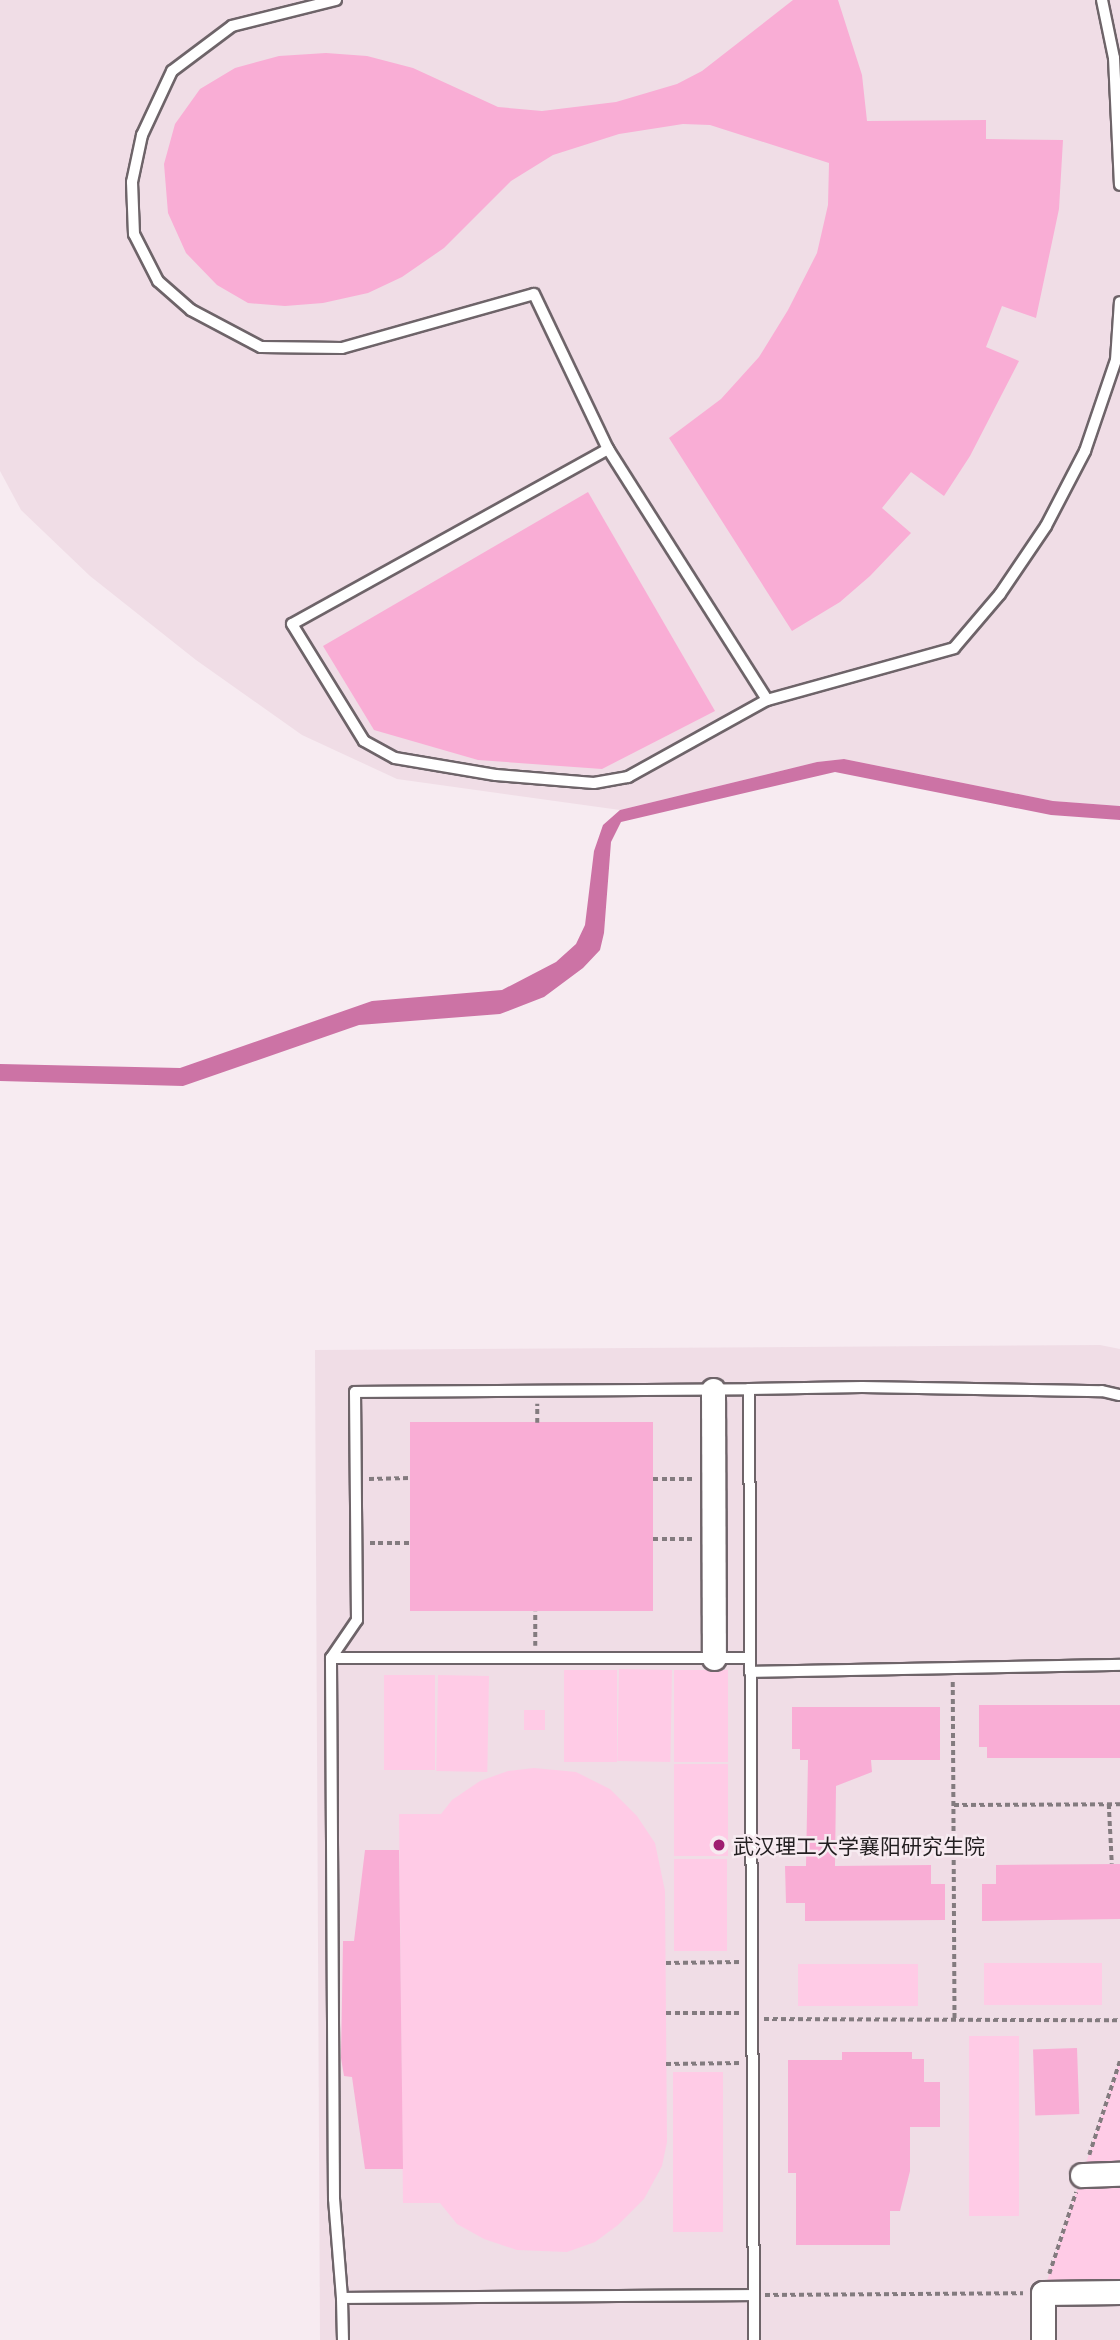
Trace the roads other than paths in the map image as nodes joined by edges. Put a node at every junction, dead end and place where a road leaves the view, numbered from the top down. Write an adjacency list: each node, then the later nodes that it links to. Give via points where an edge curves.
1 (336, 0): 5 (lane, via 232,26 172,71 142,135 132,182 134,234 158,281 191,310 261,347 342,348 534,294)
2 (1102, 0): 3 (lane, via 1114,58)
3 (1120, 185)
4 (1120, 302): 6 (lane, via 1116,360 1085,451 1046,526 961,641 954,648)
5 (608, 449): 6 (lane); 6 (lane, via 292,624 364,741 396,758 496,775 594,783 628,777)
6 (767, 700)
7 (750, 1389): 8 (lane); 9 (lane, via 862,1387); 12 (lane)
8 (713, 1390): 10 (lane, via 355,1392 358,1620); 11 (street)
9 (1120, 1395)
10 (331, 1658): 11 (lane); 19 (lane, via 334,2199)
11 (713, 1658): 12 (lane)
12 (750, 1658): 14 (lane)
13 (1120, 1665): 14 (lane)
14 (750, 1672): 18 (lane)
15 (1120, 2174): 16 (street)
16 (1082, 2175)
17 (1120, 2292): 22 (street, via 1043,2293)
18 (754, 2295): 19 (lane); 21 (lane)
19 (342, 2298): 20 (lane)
20 (342, 2340)
21 (754, 2340)
22 (1043, 2340)

